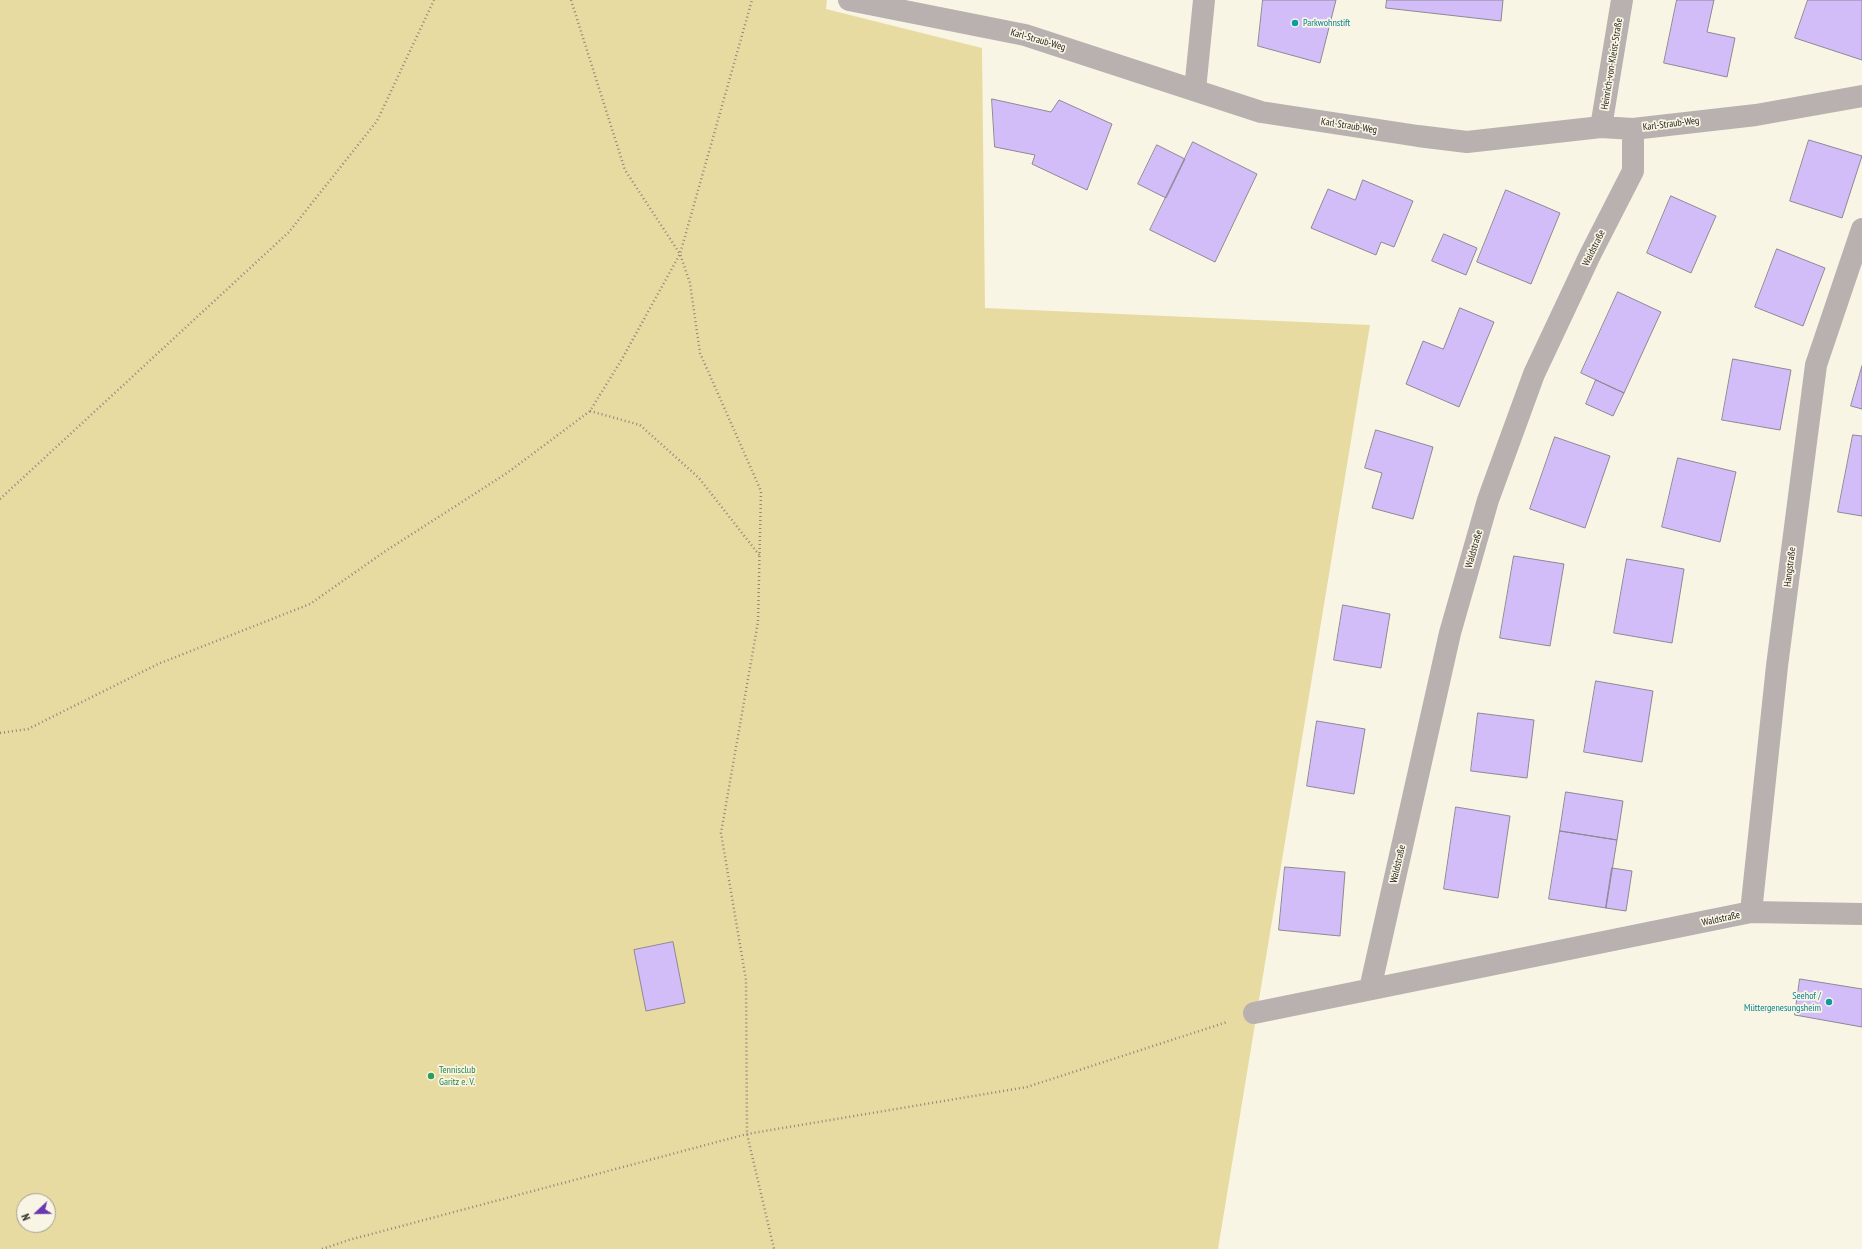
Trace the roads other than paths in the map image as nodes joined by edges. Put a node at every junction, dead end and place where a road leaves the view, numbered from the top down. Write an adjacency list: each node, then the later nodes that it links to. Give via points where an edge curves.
1 (849, 0): 4 (street, Karl-Straub-Weg, via 1025,35)
2 (1204, 0): 4 (street)
3 (1622, 0): 6 (street, Heinrich-von-Kleist-Straße)
4 (1195, 90): 6 (street, Karl-Straub-Weg, via 1261,112 1467,142)
5 (1862, 96): 7 (street, Karl-Straub-Weg, via 1756,115)
6 (1601, 127): 7 (street, Karl-Straub-Weg)
7 (1633, 129): 11 (street, Waldstraße, via 1633,171 1534,374 1488,500 1450,633)
8 (1862, 230): 9 (street, Hangstraße, via 1816,366 1777,666)
9 (1750, 912): 10 (street, Waldstraße); 11 (street, Waldstraße)
10 (1862, 914)
11 (1370, 989): 12 (street, Waldstraße)
12 (1254, 1013)

